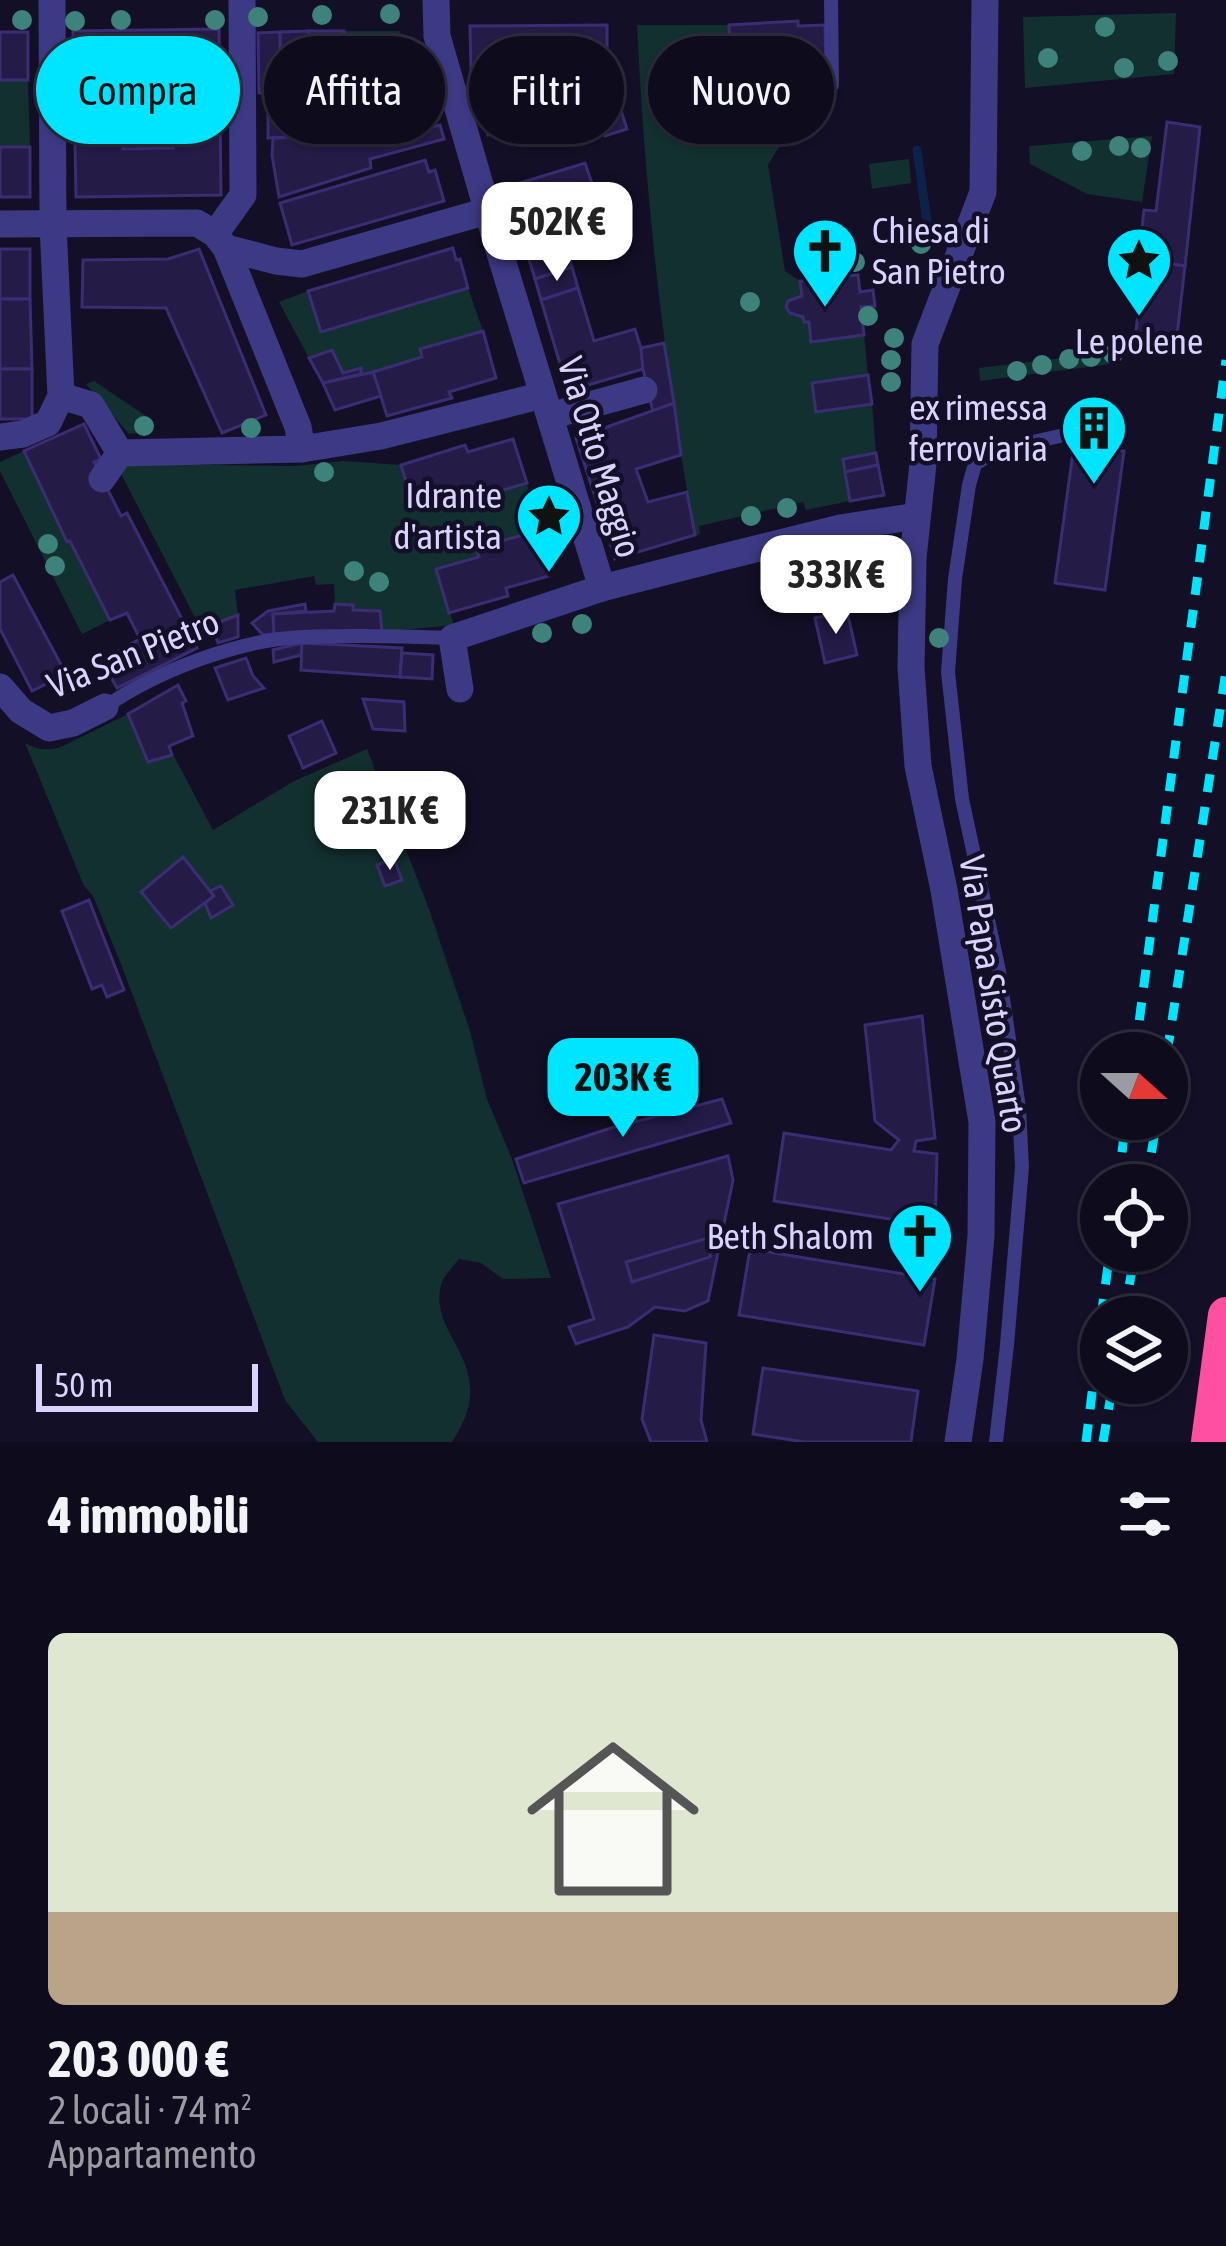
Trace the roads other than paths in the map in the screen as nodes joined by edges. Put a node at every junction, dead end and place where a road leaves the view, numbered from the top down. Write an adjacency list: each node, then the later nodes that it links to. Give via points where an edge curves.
1 (52, 0): 9 (street)
2 (242, 0): 10 (street, via 243,195)
3 (436, 0): 7 (street, Via Otto Maggio, via 437,36)
4 (831, 0): 6 (lane)
5 (986, 0): 19 (street, Via Papa Sisto Quarto, via 983,192 925,344)
6 (831, 36)
7 (487, 211): 10 (street, via 302,264); 13 (street, Via Otto Maggio)
8 (0, 224): 9 (street)
9 (53, 225): 10 (street, via 196,224); 12 (street)
10 (221, 241): 16 (street, via 298,427)
11 (644, 390): 13 (street)
12 (61, 395): 15 (street, via 48,423); 17 (street, via 91,405)
13 (546, 405): 16 (street); 22 (street, Via Otto Maggio)
14 (1064, 435): 29 (lane, via 998,450 975,464 948,672 1022,1167)
15 (11, 436)
16 (320, 452): 17 (street)
17 (120, 453): 18 (street)
18 (102, 479)
19 (917, 516): 20 (street, Via San Pietro); 21 (street, Via Papa Sisto Quarto)
20 (878, 522): 21 (street); 22 (street, Via San Pietro)
21 (913, 558): 28 (street, Via Papa Sisto Quarto, via 918,766 982,1122 979,1257)
22 (602, 588): 23 (street, Via San Pietro)
23 (452, 638): 25 (street); 26 (lane, Via San Pietro, via 302,637 239,648)
24 (0, 687): 26 (street, Via San Pietro, via 50,728)
25 (460, 688)
26 (105, 707)
27 (1226, 1315): 30 (highway)
28 (958, 1442)
29 (996, 1442)
30 (1209, 1442)

